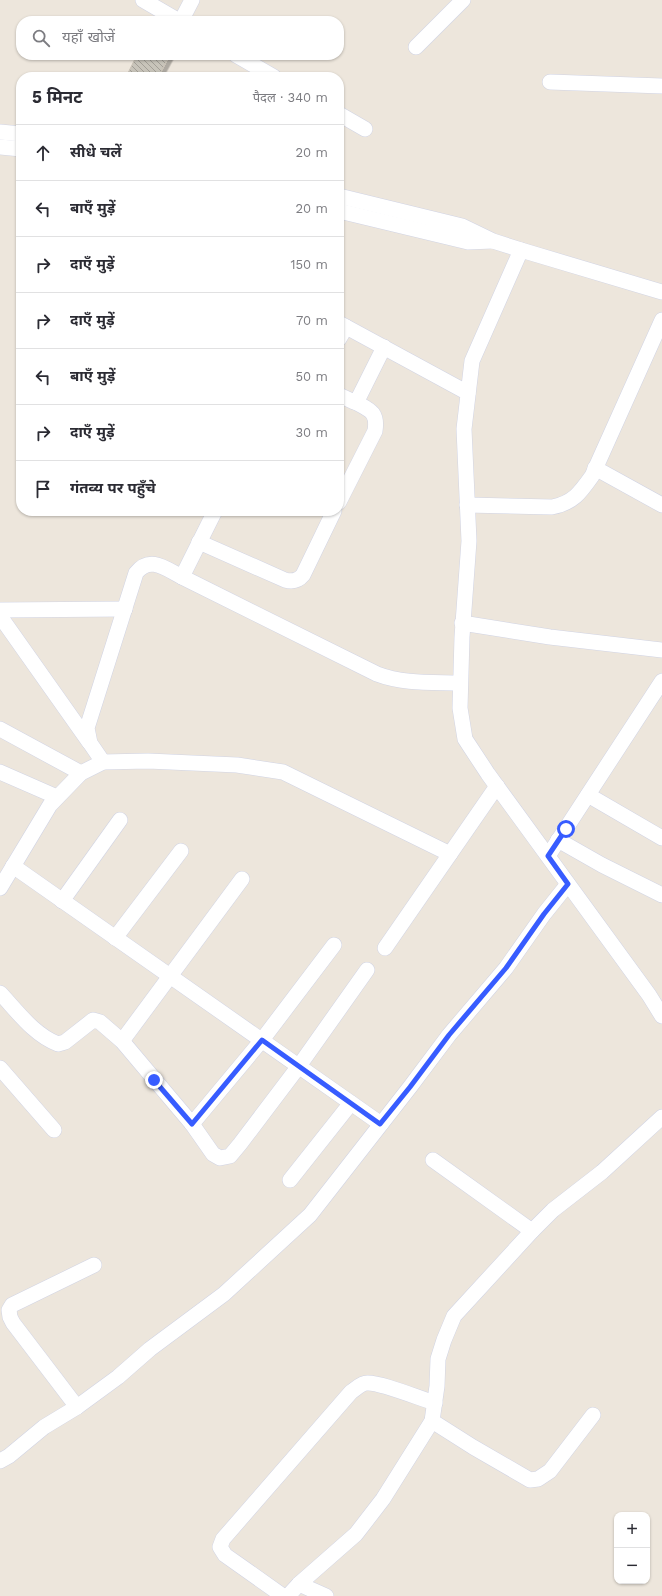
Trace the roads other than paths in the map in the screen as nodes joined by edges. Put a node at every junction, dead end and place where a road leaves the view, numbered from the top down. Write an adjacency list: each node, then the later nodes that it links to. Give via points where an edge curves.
1 (143, 0): 4 (street)
2 (192, 0): 5 (street)
3 (463, 0): 6 (street)
4 (171, 16)
5 (183, 16)
6 (416, 47)
7 (245, 60): 8 (street)
8 (265, 72)
9 (550, 82): 10 (street)
10 (662, 86)
11 (344, 117): 12 (street)
12 (365, 129)
13 (0, 132): 14 (street)
14 (16, 134)
15 (0, 147): 16 (street)
16 (16, 149)
17 (344, 197): 19 (street, via 462,226)
18 (344, 211): 19 (street, via 468,242)
19 (493, 241): 20 (street)
20 (521, 250): 21 (street); 25 (street, via 472,361)
21 (662, 292)
22 (662, 320): 28 (street)
23 (344, 331): 24 (street)
24 (384, 347): 25 (street); 27 (street)
25 (468, 393): 30 (street, via 464,429)
26 (344, 397): 27 (street)
27 (355, 402): 29 (street, via 372,412 375,417 375,431)
28 (595, 468): 30 (street, via 582,491 562,505); 31 (street)
29 (344, 491)
30 (467, 505): 39 (street, via 469,542)
31 (662, 505)
32 (212, 516): 34 (street)
33 (332, 516): 34 (street, via 303,575 294,581 285,580)
34 (199, 542): 35 (street)
35 (182, 577): 36 (street, via 155,564 144,565 136,573); 42 (street, via 377,674 403,681)
36 (125, 609): 37 (street); 44 (street, via 87,728)
37 (0, 610)
38 (0, 616): 44 (street)
39 (462, 623): 40 (street, via 550,637); 42 (street)
40 (662, 650)
41 (662, 681): 49 (street)
42 (460, 683): 48 (street, via 460,708 466,739)
43 (0, 729): 47 (street)
44 (90, 743): 45 (street)
45 (103, 762): 47 (street); 55 (street, via 148,761 229,765 283,772)
46 (0, 772): 50 (street)
47 (81, 773): 50 (street)
48 (497, 786): 55 (street); 56 (street)
49 (588, 795): 52 (street); 53 (street)
50 (57, 797): 57 (street)
51 (120, 820): 62 (street)
52 (662, 838)
53 (558, 840): 56 (street); 61 (street, via 602,866)
54 (181, 851): 63 (street)
55 (450, 854): 65 (street)
56 (548, 856): 59 (street)
57 (12, 866): 60 (street); 62 (street)
58 (242, 880): 67 (street)
59 (568, 884): 69 (street); 77 (street, via 506,968 449,1035)
60 (0, 888)
61 (662, 895)
62 (62, 900): 63 (street)
63 (115, 938): 67 (street)
64 (334, 945): 70 (street)
65 (385, 948)
66 (367, 970): 72 (street)
67 (171, 977): 70 (street); 71 (street)
68 (0, 992): 71 (street, via 36,1031 49,1041 58,1044 65,1042 93,1020 100,1022)
69 (662, 1016)
70 (262, 1040): 72 (street); 76 (street)
71 (122, 1042): 76 (street)
72 (299, 1066): 74 (street); 76 (street, via 230,1156 220,1158 213,1154)
73 (0, 1068): 78 (street)
74 (351, 1103): 77 (street); 80 (street)
75 (662, 1117): 81 (street)
76 (192, 1124)
77 (380, 1124): 84 (street, via 310,1215 224,1294)
78 (54, 1130)
79 (433, 1160): 81 (street)
80 (290, 1180)
81 (532, 1231): 83 (street, via 454,1316 438,1359)
82 (94, 1265): 84 (street, via 12,1305 9,1310 18,1331)
83 (435, 1403): 86 (street); 89 (street, via 384,1386 368,1383 360,1385 351,1392 223,1539 220,1547 225,1555)
84 (77, 1407): 87 (street, via 44,1427)
85 (593, 1415): 86 (street, via 550,1470 538,1479 530,1480)
86 (432, 1421): 88 (street, via 383,1499 356,1534)
87 (0, 1461)
88 (299, 1584): 90 (street); 91 (street)
89 (282, 1596)
90 (288, 1596)
91 (326, 1596)

